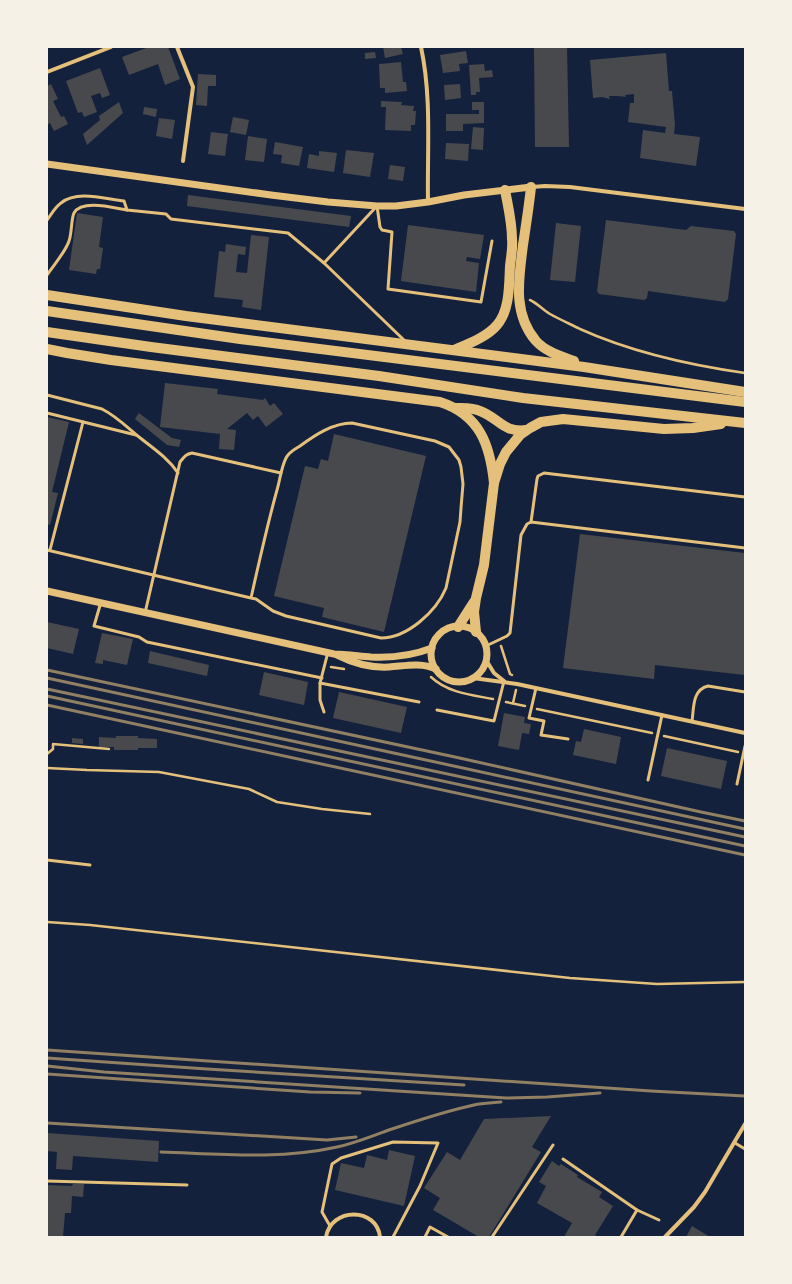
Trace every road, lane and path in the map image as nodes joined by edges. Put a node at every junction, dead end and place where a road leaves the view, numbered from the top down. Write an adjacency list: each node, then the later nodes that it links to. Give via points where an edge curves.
1 (111, 47): 4 (street)
2 (177, 47): 5 (street, via 193,87)
3 (420, 47): 9 (street, via 428,114)
4 (47, 72)
5 (183, 161)
6 (47, 164): 10 (street, via 264,194)
7 (532, 187): 8 (street); 11 (street, via 570,187); 18 (highway)
8 (505, 190): 9 (street); 23 (highway, via 512,240 505,307 492,330)
9 (428, 202): 10 (street)
10 (377, 206): 14 (lane, via 380,227 392,232 388,289 481,302); 15 (lane)
11 (745, 209)
12 (127, 210): 13 (lane, via 124,201 76,196 59,204); 15 (lane, via 166,214 171,219 288,233); 16 (lane, via 90,205 79,208 74,214 69,243)
13 (47, 220)
14 (492, 241)
15 (324, 263): 21 (lane)
16 (47, 275)
17 (47, 295): 21 (highway)
18 (518, 298): 24 (highway, via 522,316 537,342 553,353); 25 (path, via 528,299 551,314 628,348)
19 (47, 311): 28 (highway, via 232,338)
20 (47, 332): 32 (highway, via 379,376 523,398)
21 (410, 345): 23 (highway)
22 (47, 349): 29 (highway, via 244,378 432,400)
23 (454, 350): 24 (highway)
24 (584, 367): 26 (highway)
25 (745, 373)
26 (745, 392)
27 (47, 395): 34 (lane, via 102,409)
28 (745, 402)
29 (455, 408): 33 (highway, via 476,409 508,429); 37 (highway, via 472,421 484,439 490,456)
30 (47, 413): 31 (lane)
31 (83, 422): 34 (lane); 41 (lane)
32 (740, 422): 33 (highway, via 693,428 664,428 564,419 541,422)
33 (526, 430): 37 (highway, via 506,452)
34 (138, 436): 35 (lane, via 170,462)
35 (178, 472): 36 (lane, via 180,462 187,454 192,453); 42 (lane)
36 (282, 473): 44 (lane); 44 (lane, via 286,458 294,450 316,434 347,423 436,441 448,447 459,460 463,484 460,522 446,588 429,615 403,633 390,638 286,616)
37 (494, 483): 45 (highway, via 484,565)
38 (745, 497): 39 (lane, via 544,473 537,478)
39 (531, 522): 40 (lane); 50 (lane, via 521,535 512,629)
40 (745, 548)
41 (49, 550): 42 (lane)
42 (154, 576): 44 (lane); 47 (lane)
43 (47, 591): 46 (street)
44 (251, 598)
45 (476, 598): 48 (highway); 49 (highway)
46 (101, 602): 47 (street); 56 (lane, via 94,626 139,637 147,642)
47 (145, 613): 53 (street)
48 (458, 627): 49 (street); 52 (street, via 441,633)
49 (476, 632): 51 (street)
50 (500, 640): 51 (lane); 60 (path, via 510,674 519,676)
51 (486, 646): 54 (street)
52 (432, 648): 53 (street, via 419,652 371,657); 55 (street, via 432,659)
53 (331, 653): 55 (street, via 374,667 425,665); 56 (lane)
54 (486, 660): 57 (street, via 483,668); 58 (street, via 494,673)
55 (436, 669): 57 (street, via 443,677 453,681 463,682)
56 (322, 678): 59 (lane)
57 (473, 678): 58 (street)
58 (504, 681): 60 (street); 65 (lane, via 494,721)
59 (320, 683): 63 (lane); 66 (lane, via 320,700)
60 (517, 684): 61 (street); 64 (path)
61 (536, 688): 67 (street); 70 (lane, via 529,718 544,721 541,735)
62 (745, 692): 68 (lane, via 708,686 702,688 696,694)
63 (419, 702)
64 (513, 703)
65 (437, 710)
66 (324, 712)
67 (662, 715): 68 (street); 75 (lane)
68 (692, 721): 69 (street)
69 (745, 733)
70 (568, 740)
71 (745, 746): 76 (lane)
72 (109, 749): 73 (path, via 53,744 53,750)
73 (47, 754)
74 (47, 768): 77 (path, via 159,772 249,788 277,802)
75 (648, 780)
76 (737, 784)
77 (370, 814)
78 (47, 860): 79 (lane)
79 (90, 865)
80 (47, 922): 81 (path, via 570,978 657,984)
81 (745, 982)
82 (745, 1124): 83 (street)
83 (735, 1143): 85 (lane); 99 (street, via 694,1207)
84 (553, 1145): 97 (lane)
85 (745, 1149)
86 (563, 1159): 89 (lane)
87 (47, 1181): 88 (lane)
88 (187, 1185)
89 (637, 1210): 90 (lane); 98 (lane)
90 (659, 1220)
91 (330, 1226): 92 (street); 93 (street, via 343,1216 357,1214 366,1217 375,1225); 94 (lane, via 322,1212 332,1164 341,1158 393,1142 438,1143 420,1186)
92 (326, 1237)
93 (380, 1237)
94 (393, 1237)
95 (425, 1237): 96 (lane, via 430,1227)
96 (448, 1237)
97 (492, 1237)
98 (621, 1237)
99 (665, 1237)

